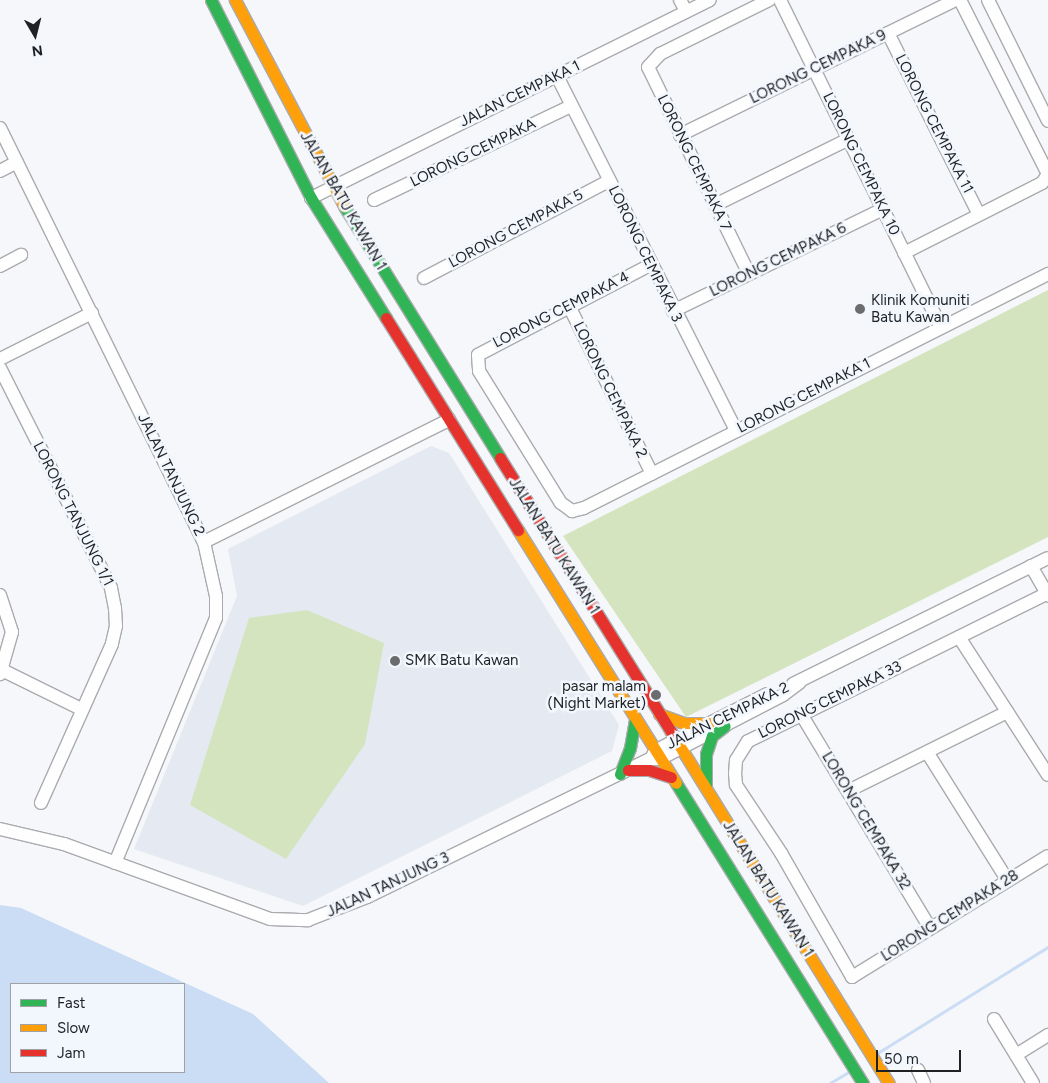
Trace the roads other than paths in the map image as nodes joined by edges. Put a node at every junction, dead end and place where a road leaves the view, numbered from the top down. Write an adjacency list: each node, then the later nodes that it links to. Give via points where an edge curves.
1 (211, 0): 21 (street, JALAN BATU KAWAN 1)
2 (235, 0): 20 (street, JALAN BATU KAWAN 1)
3 (709, 0): 8 (street, JALAN CEMPAKA 1)
4 (769, 0): 15 (street, LORONG CEMPAKA 7, via 650,62 649,72)
5 (780, 0): 10 (street, LORONG CEMPAKA 10)
6 (958, 0): 9 (street, LORONG CEMPAKA 9); 25 (street, via 1047,168 1046,179 1042,183)
7 (988, 0): 13 (street)
8 (683, 6): 11 (street, JALAN CEMPAKA 1)
9 (888, 33): 10 (street, LORONG CEMPAKA 9); 25 (street, LORONG CEMPAKA 11)
10 (814, 69): 15 (street, LORONG CEMPAKA 9); 16 (street, LORONG CEMPAKA 10)
11 (557, 76): 12 (street, LORONG CEMPAKA 3); 20 (street, JALAN CEMPAKA 1)
12 (572, 106): 19 (street, LORONG CEMPAKA 3); 22 (street, LORONG CEMPAKA)
13 (1048, 121)
14 (0, 128): 17 (street, JALAN TANJUNG 2)
15 (680, 135): 23 (street, LORONG CEMPAKA 7)
16 (849, 139): 23 (street); 24 (street, LORONG CEMPAKA 10)
17 (17, 162): 18 (street); 35 (street, JALAN TANJUNG 2)
18 (0, 171)
19 (609, 181): 28 (street, LORONG CEMPAKA 3); 32 (street, LORONG CEMPAKA 5)
20 (331, 186): 21 (street, JALAN CEMPAKA 1); 54 (street, JALAN BATU KAWAN 1)
21 (311, 198): 40 (street, JALAN BATU KAWAN 1)
22 (374, 200)
23 (714, 205): 30 (street, LORONG CEMPAKA 7)
24 (883, 209): 26 (street, LORONG CEMPAKA 10); 30 (street, LORONG CEMPAKA 6)
25 (979, 215): 26 (street)
26 (904, 253): 36 (street, LORONG CEMPAKA 10)
27 (21, 255): 29 (street)
28 (650, 265): 33 (street, LORONG CEMPAKA 4); 34 (street, LORONG CEMPAKA 3)
29 (0, 266)
30 (749, 274): 34 (street, LORONG CEMPAKA 6)
31 (1048, 274): 36 (street, LORONG CEMPAKA 1)
32 (424, 278)
33 (569, 306): 38 (street, LORONG CEMPAKA 4, via 481,351); 42 (street, LORONG CEMPAKA 2)
34 (673, 311): 41 (street, LORONG CEMPAKA 3)
35 (92, 313): 37 (street); 44 (street, JALAN TANJUNG 2)
36 (941, 327): 41 (street, LORONG CEMPAKA 1)
37 (0, 359)
38 (477, 360): 43 (street, JALAN BATU KAWAN 1, via 479,371)
39 (0, 368): 52 (street, LORONG TANJUNG 1/1, via 111,588 116,626 112,644)
40 (448, 420): 44 (street); 56 (street, JALAN BATU KAWAN 1)
41 (736, 431): 42 (street, LORONG CEMPAKA 1)
42 (652, 474): 43 (street, LORONG CEMPAKA 1, via 578,511 572,511)
43 (561, 503)
44 (204, 542): 70 (street, JALAN TANJUNG 2, via 216,596 216,618)
45 (1048, 558): 46 (street, JALAN CEMPAKA 2)
46 (1031, 566): 47 (street); 51 (street, JALAN CEMPAKA 2)
47 (1048, 594): 49 (street, LORONG CEMPAKA 33)
48 (0, 595): 50 (street, via 12,632)
49 (959, 637): 53 (street); 55 (street, LORONG CEMPAKA 33)
50 (1, 672): 52 (street)
51 (800, 682): 57 (street, JALAN CEMPAKA 2, via 778,688); 58 (street, JALAN CEMPAKA 2)
52 (81, 709): 67 (street, LORONG TANJUNG 1/1)
53 (1007, 712): 60 (street); 63 (street)
54 (659, 714): 57 (street, via 684,723); 59 (street, JALAN BATU KAWAN 1)
55 (801, 714): 66 (street, LORONG CEMPAKA 32); 73 (street, LORONG CEMPAKA 33, via 748,741 736,760 736,785 781,853)
56 (635, 720): 61 (street, JALAN BATU KAWAN 1); 62 (street)
57 (709, 723): 59 (street, JALAN CEMPAKA 2)
58 (725, 726): 59 (street, JALAN CEMPAKA 2); 65 (street, via 712,736 706,754)
59 (678, 744): 61 (street, JALAN CEMPAKA 2); 65 (street, JALAN BATU KAWAN 1)
60 (927, 752): 66 (street); 71 (street)
61 (655, 756): 62 (street, JALAN TANJUNG 3); 64 (street, JALAN BATU KAWAN 1)
62 (624, 772): 64 (street, via 649,770); 70 (street, JALAN TANJUNG 3, via 367,897 328,915 308,920 270,919)
63 (1048, 775)
64 (671, 777): 79 (street, JALAN BATU KAWAN 1)
65 (707, 790): 78 (street, JALAN BATU KAWAN 1)
66 (848, 791): 72 (street, LORONG CEMPAKA 32)
67 (41, 802)
68 (0, 829): 70 (street, JALAN TANJUNG 3, via 64,844)
69 (1048, 856): 71 (street, LORONG CEMPAKA 28)
70 (115, 863)
71 (1008, 880): 72 (street, LORONG CEMPAKA 28)
72 (930, 928): 73 (street, LORONG CEMPAKA 28)
73 (852, 976)
74 (994, 1019): 76 (street)
75 (1048, 1035): 76 (street)
76 (1016, 1055): 81 (street)
77 (918, 1070): 80 (street)
78 (887, 1081)
79 (863, 1083)
80 (924, 1083)
81 (1034, 1083)

